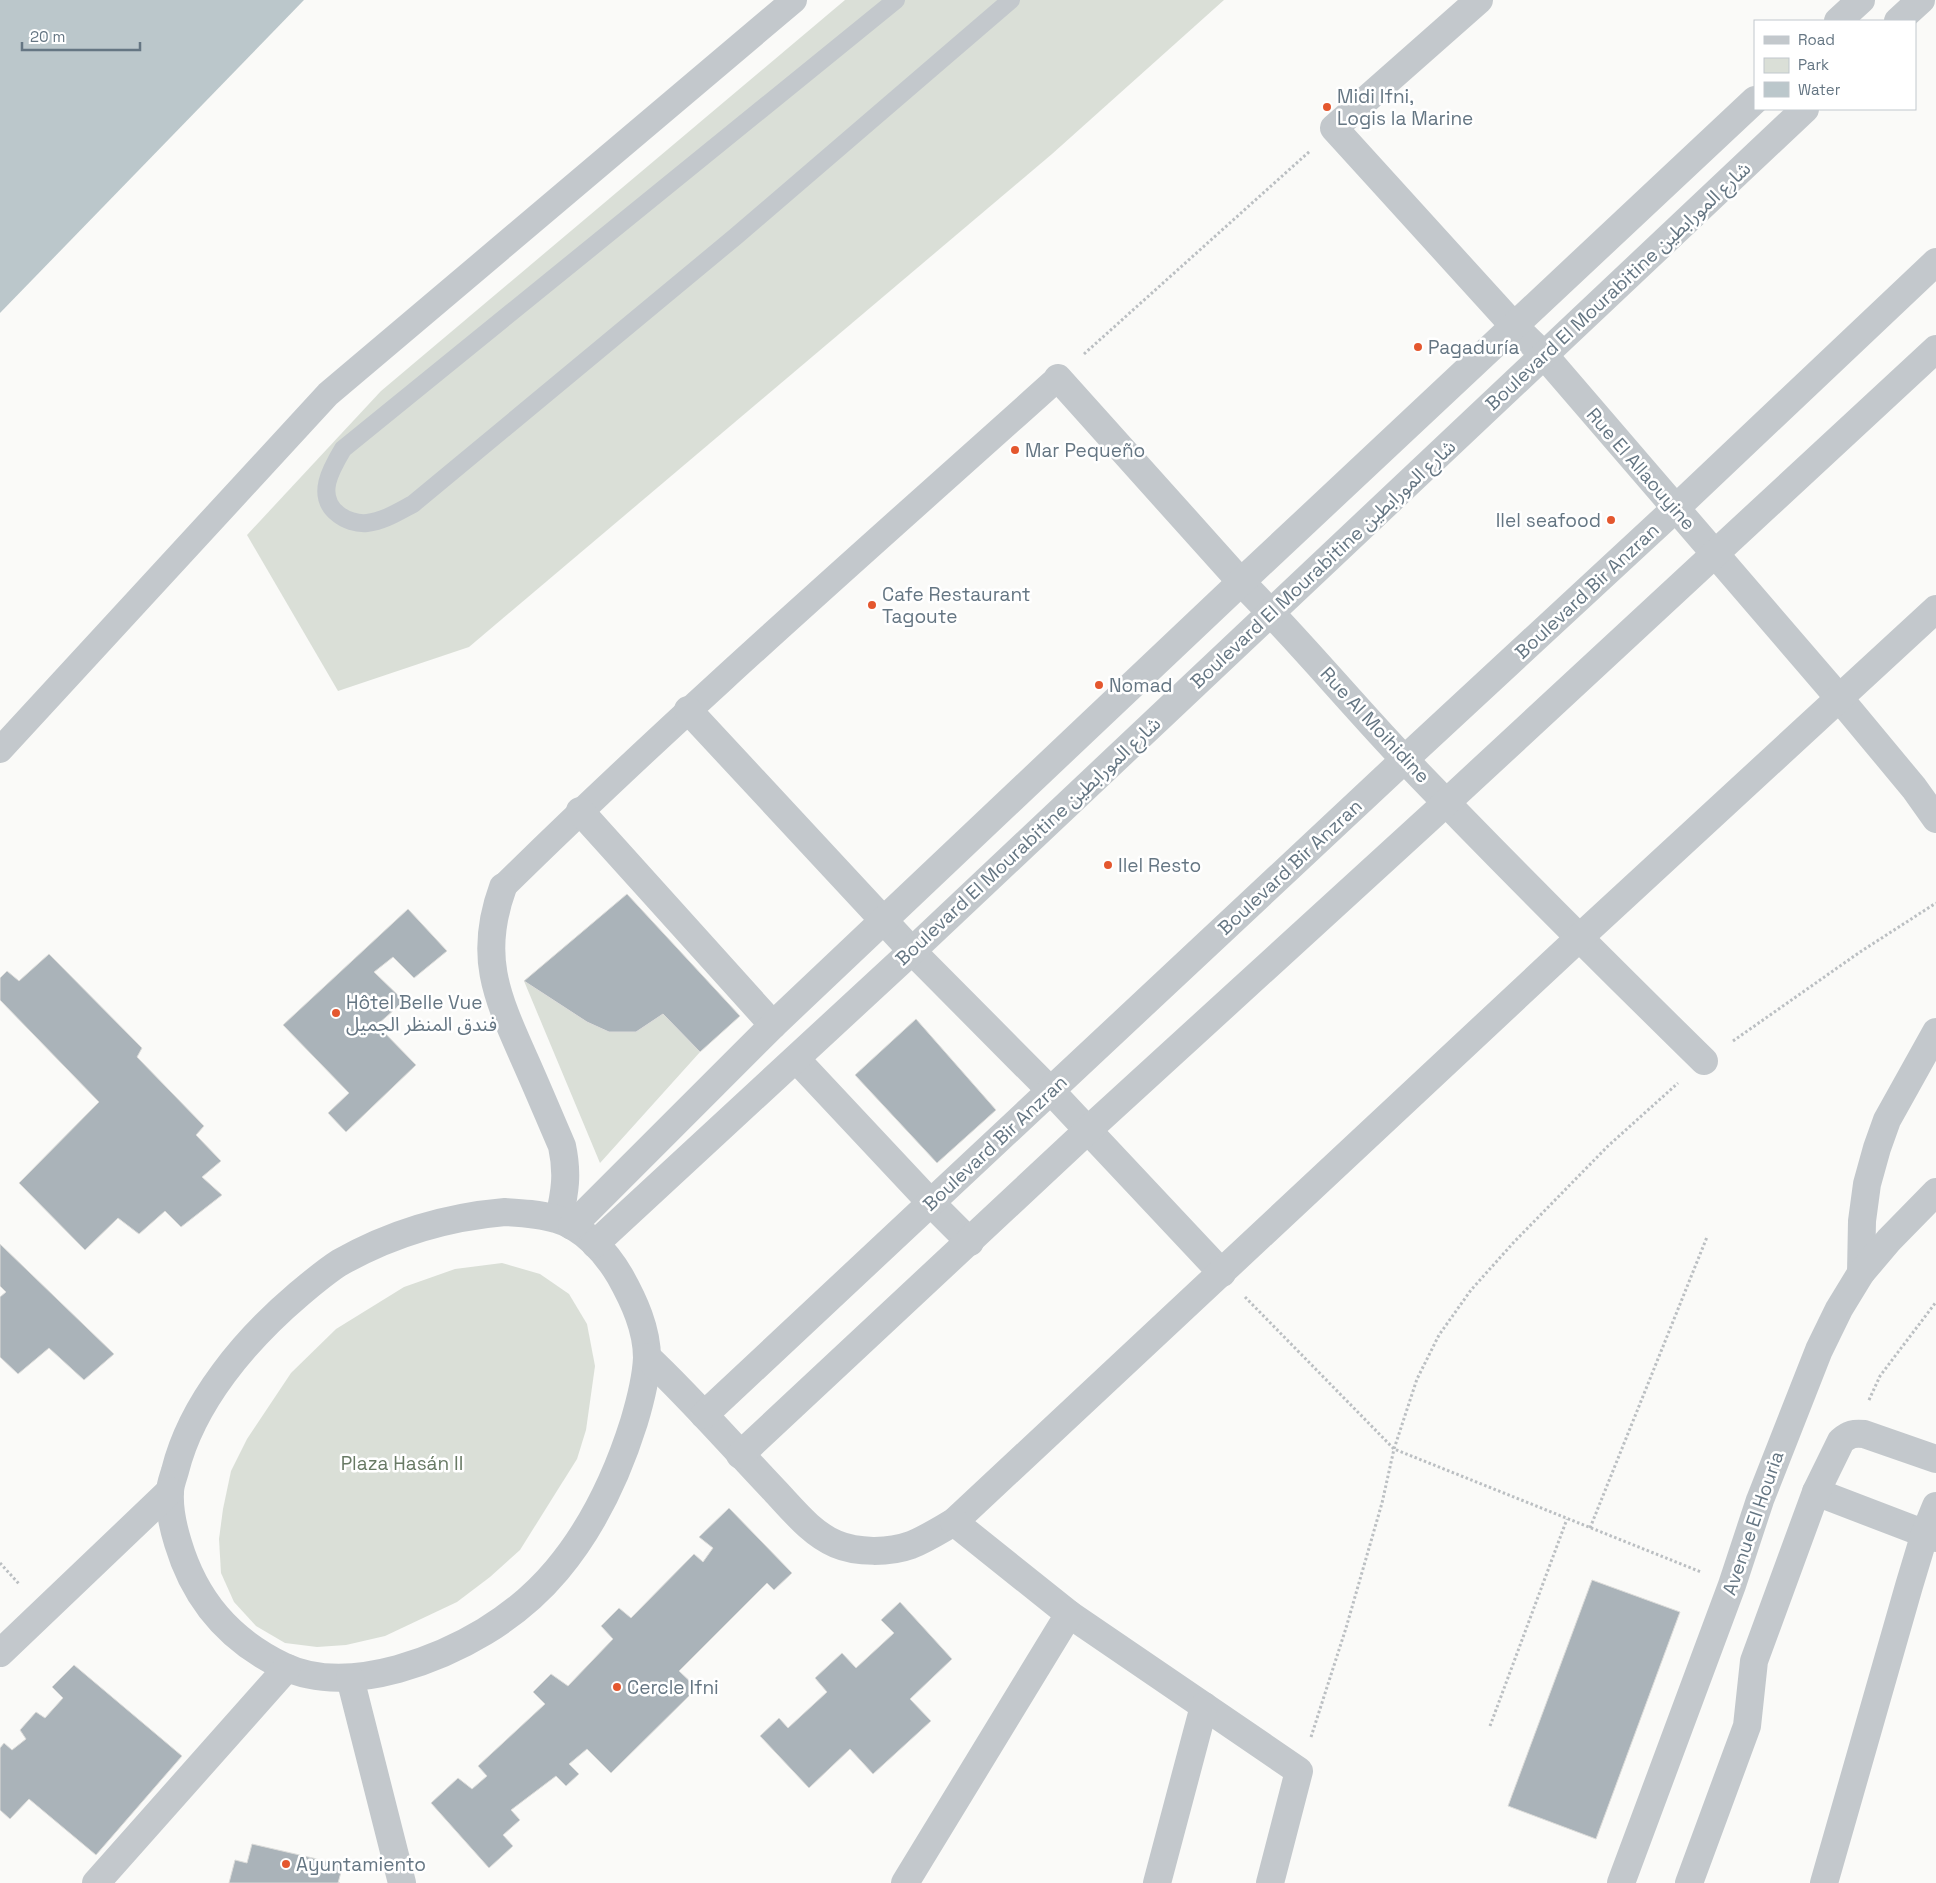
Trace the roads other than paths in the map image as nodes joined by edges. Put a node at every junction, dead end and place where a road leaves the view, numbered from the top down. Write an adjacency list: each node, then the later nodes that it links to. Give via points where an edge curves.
1 (794, 0): 23 (street, via 328,394)
2 (896, 0): 3 (lane, via 343,449 330,471 325,492 332,509 344,520 365,524 388,518 413,504 735,237)
3 (1011, 0)
4 (1479, 0): 12 (street, Rue El Allaouyine, via 1334,128)
5 (1861, 0): 7 (street)
6 (1921, 0): 8 (street)
7 (1839, 20)
8 (1899, 20)
9 (1754, 101): 12 (street)
10 (1805, 110): 14 (street, Boulevard El Mourabitine شارع المورابطين)
11 (1936, 262): 16 (street, Boulevard Bir Anzran)
12 (1514, 326): 14 (street, Rue El Allaouyine); 18 (street)
13 (1936, 349): 17 (street)
14 (1544, 355): 16 (street, Rue El Allaouyine); 20 (street, Boulevard El Mourabitine شارع المورابطين)
15 (1058, 378): 18 (street, Rue Al Moihidine); 22 (street)
16 (1676, 508): 17 (street, Rue El Allaouyine); 24 (street, Boulevard Bir Anzran)
17 (1715, 554): 21 (street, Rue El Allaouyine); 25 (street)
18 (1241, 582): 20 (street, Rue Al Moihidine); 29 (street)
19 (1936, 609): 21 (street)
20 (1271, 612): 24 (street, Rue Al Moihidine); 31 (street, Boulevard El Mourabitine شارع المورابطين)
21 (1840, 699): 27 (street, Rue El Allaouyine); 30 (street)
22 (688, 710): 26 (street); 29 (street)
23 (0, 750)
24 (1405, 759): 25 (street, Rue Al Moihidine); 36 (street, Boulevard Bir Anzran)
25 (1447, 802): 30 (street, Rue Al Moihidine); 37 (street)
26 (580, 811): 28 (street); 32 (street)
27 (1936, 819)
28 (503, 887): 40 (street, via 494,910 491,936 496,989 562,1146 566,1167)
29 (884, 921): 31 (street); 32 (street)
30 (1578, 938): 35 (street, Rue Al Moihidine); 43 (street)
31 (912, 951): 34 (street, Boulevard El Mourabitine شارع المورابطين); 36 (street)
32 (773, 1026): 40 (street)
33 (1936, 1032): 44 (street, via 1887,1120 1877,1148 1867,1184 1862,1221)
34 (796, 1059): 39 (street); 42 (street, Boulevard El Mourabitine شارع المورابطين)
35 (1704, 1061)
36 (1051, 1091): 37 (street); 39 (street, Boulevard Bir Anzran)
37 (1088, 1130): 41 (street); 43 (street)
38 (1936, 1192): 44 (street, Avenue El Houria)
39 (931, 1203): 41 (street); 46 (street, Boulevard Bir Anzran)
40 (566, 1223): 42 (street); 49 (street, via 537,1214 476,1214 403,1233 337,1265 270,1319 239,1352 191,1426 178,1456)
41 (970, 1242): 47 (street)
42 (595, 1244): 45 (street, via 613,1264 629,1292 642,1324)
43 (1222, 1273): 52 (street)
44 (1862, 1273): 64 (street, Avenue El Houria, via 1839,1309 1808,1376)
45 (647, 1357): 46 (street); 57 (street, via 642,1396 614,1478 597,1512 556,1572 494,1626 450,1650 414,1664)
46 (704, 1415): 47 (street)
47 (740, 1455): 52 (street, via 797,1514 836,1544 858,1550 909,1546)
48 (1936, 1459): 50 (street, via 1872,1436 1847,1437)
49 (170, 1491): 55 (street); 56 (street, via 174,1527 185,1566 201,1598 226,1628 256,1652)
50 (1816, 1492): 53 (street); 65 (street, via 1754,1661 1747,1726)
51 (1936, 1506): 53 (street)
52 (954, 1522): 54 (street)
53 (1931, 1536): 66 (street)
54 (1069, 1614): 58 (street); 61 (street)
55 (0, 1653)
56 (287, 1668): 57 (street, via 315,1676); 59 (street)
57 (350, 1678): 60 (street)
58 (1204, 1706): 62 (street); 63 (street, via 1299,1771)
59 (96, 1883)
60 (402, 1883)
61 (905, 1883)
62 (1157, 1883)
63 (1270, 1883)
64 (1621, 1883)
65 (1688, 1883)
66 (1824, 1883)

